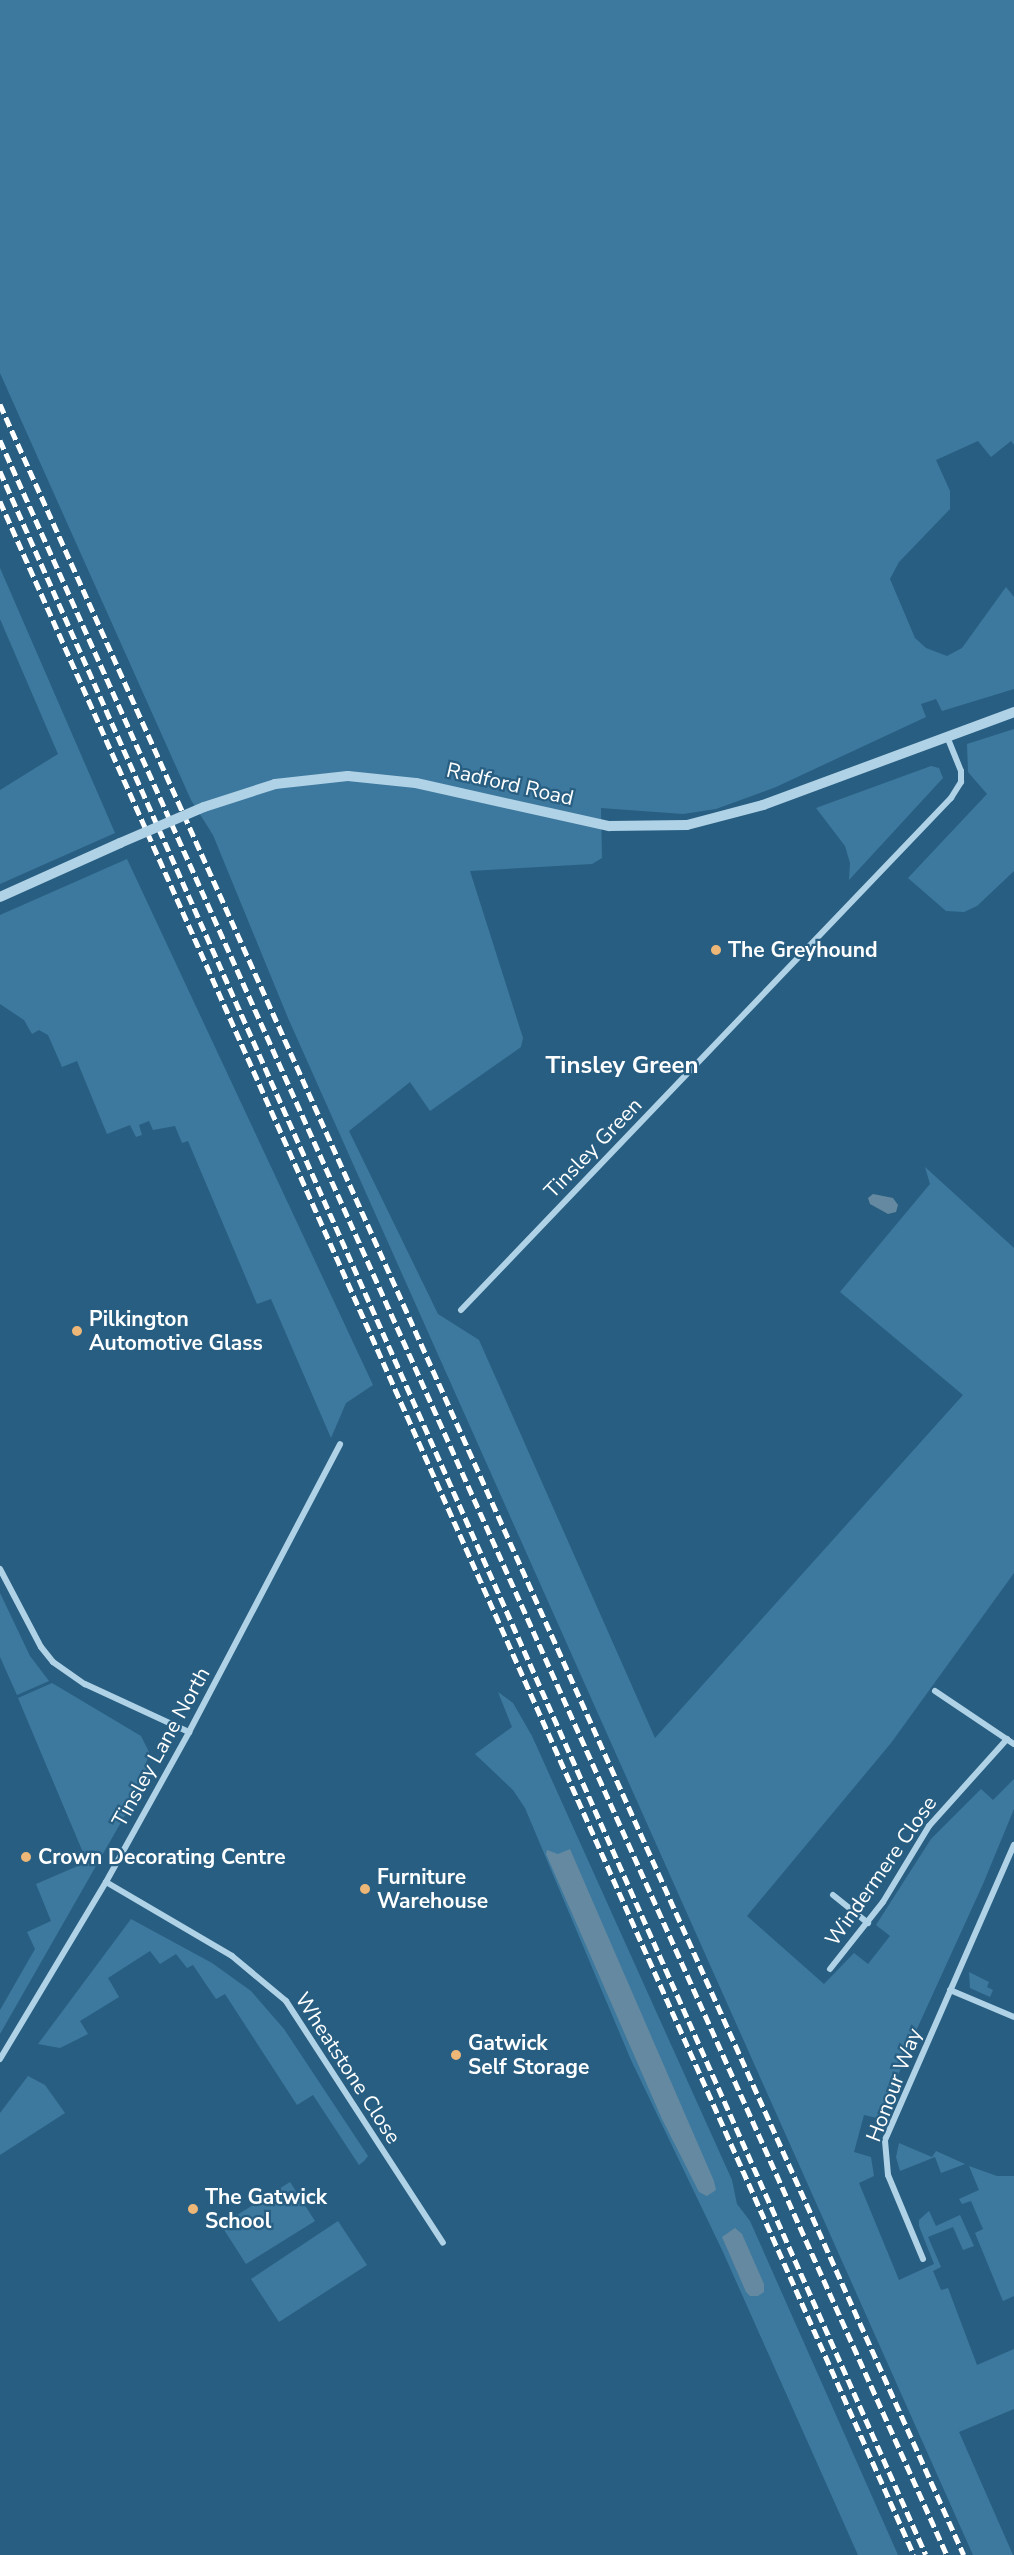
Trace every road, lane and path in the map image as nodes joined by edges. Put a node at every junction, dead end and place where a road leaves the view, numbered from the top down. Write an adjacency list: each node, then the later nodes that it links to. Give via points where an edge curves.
1 (1014, 712): 2 (street, Radford Road)
2 (947, 736): 3 (street, Radford Road, bridge, via 739,813 687,825 609,826 416,783 348,776 275,784 204,807); 4 (street, Tinsley Green, via 961,771 961,782 951,798)
3 (0, 897)
4 (461, 1310)
5 (340, 1444): 8 (street, Tinsley Lane North)
6 (0, 1569): 8 (street, via 53,1662 85,1684)
7 (935, 1690): 9 (street)
8 (189, 1732): 12 (street, Tinsley Lane North)
9 (1007, 1739): 10 (street); 14 (street, Windermere Close, via 929,1826)
10 (1014, 1744)
11 (1014, 1845): 16 (street, Honour Way)
12 (106, 1882): 18 (street, Tinsley Lane North); 19 (street, Wheatstone Close, via 232,1956 286,2001)
13 (833, 1895): 14 (street)
14 (868, 1923): 15 (street, Windermere Close)
15 (830, 1969)
16 (950, 1990): 17 (street); 20 (street, Honour Way, via 890,2127 884,2152 888,2175)
17 (1014, 2017)
18 (0, 2059)
19 (443, 2243)
20 (923, 2259)

